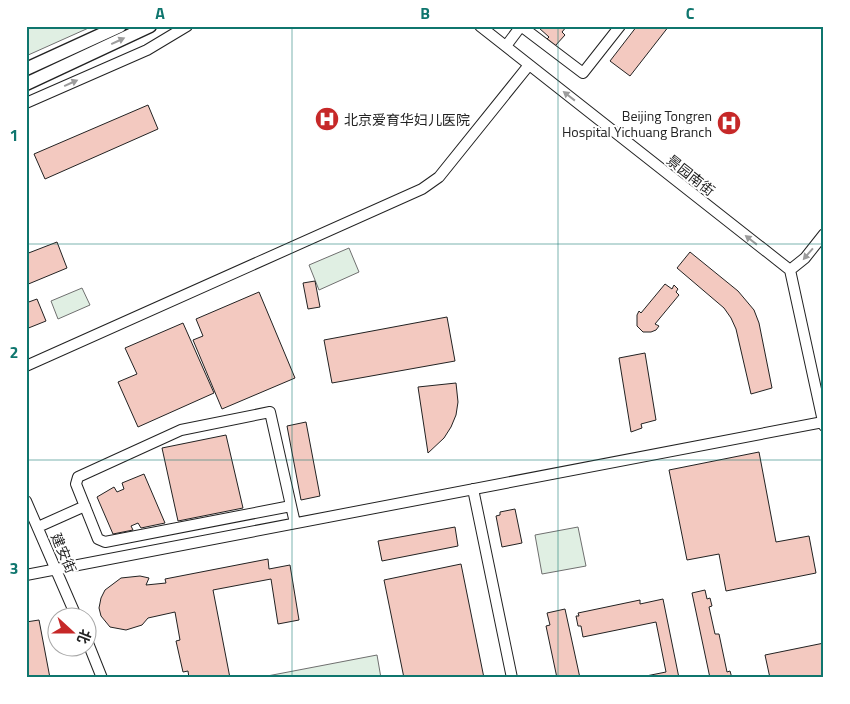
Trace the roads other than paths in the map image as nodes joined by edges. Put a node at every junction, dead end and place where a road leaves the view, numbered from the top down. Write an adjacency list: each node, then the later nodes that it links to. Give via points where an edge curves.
1 (120, 26): 9 (main road)
2 (150, 26): 10 (main road, one-way to 2)
3 (187, 26): 11 (street, one-way to 3, via 147,50)
4 (480, 26): 7 (street, 景园南街)
5 (521, 26): 6 (street, via 583,73); 7 (street)
6 (620, 26)
7 (506, 46): 8 (street, 景园南街)
8 (529, 65): 13 (street, 景园南街, one-way to 8); 14 (street, via 439,177 422,189)
9 (26, 69)
10 (26, 84)
11 (26, 103)
12 (824, 234): 13 (street, one-way to 13, via 805,258)
13 (790, 270): 15 (street)
14 (26, 366)
15 (823, 424): 16 (street)
16 (473, 489): 20 (street); 27 (street)
17 (26, 500): 21 (street, 建安街)
18 (85, 506): 19 (street, via 98,539 104,542); 19 (street, via 76,484 78,477 181,430 270,412); 21 (street)
19 (291, 506): 20 (street)
20 (295, 523): 22 (street)
21 (38, 527): 22 (street, 建安街)
22 (56, 569): 23 (street); 24 (street, 建安街)
23 (26, 575)
24 (72, 606)
25 (93, 656): 26 (street)
26 (102, 678)
27 (512, 678)

